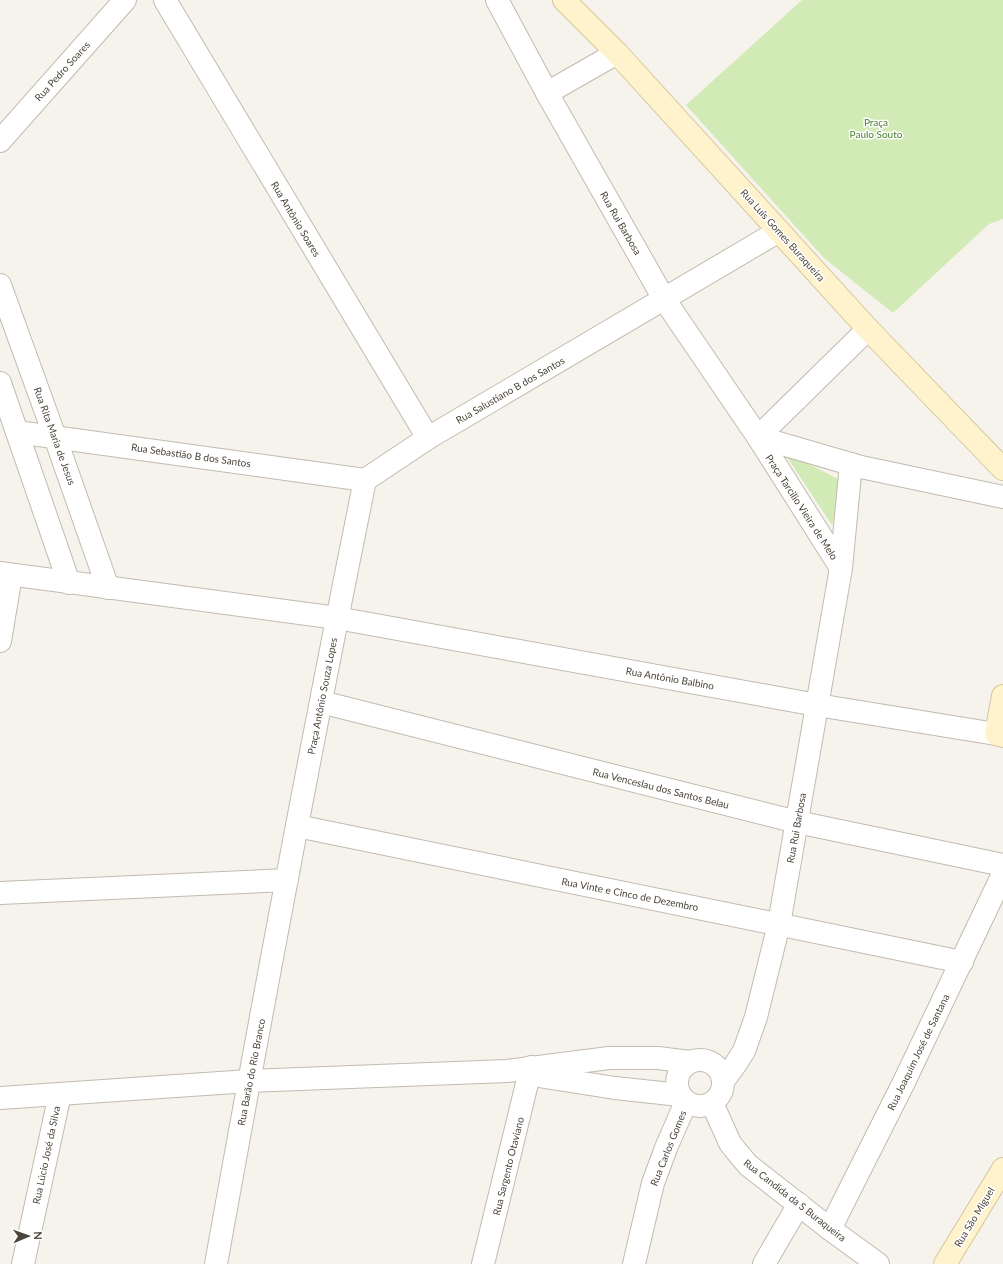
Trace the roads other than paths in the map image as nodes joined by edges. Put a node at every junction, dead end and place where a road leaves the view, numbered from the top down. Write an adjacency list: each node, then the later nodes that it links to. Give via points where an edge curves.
1 (125, 0): 7 (street, Rua Pedro Soares)
2 (165, 0): 16 (street, Rua Antônio Soares)
3 (497, 0): 6 (street, Rua Rui Barbosa)
4 (564, 0): 5 (main road, Rua Luís Gomes Buraqueira)
5 (617, 53): 6 (street); 8 (main road, Rua Luís Gomes Buraqueira)
6 (547, 93): 10 (street, Rua Rui Barbosa)
7 (0, 141)
8 (779, 231): 10 (street, Rua Salustiano B dos Santos); 11 (main road, Rua Luís Gomes Buraqueira)
9 (0, 285): 14 (street, Rua Rita Maria de Jesus)
10 (664, 299): 15 (street, Rua Rui Barbosa); 16 (street, Rua Salustiano B dos Santos)
11 (868, 329): 15 (street); 18 (main road, Rua Luís Gomes Buraqueira)
12 (0, 383): 13 (street)
13 (17, 432): 14 (street, Rua Sebastião B dos Santos); 23 (street)
14 (56, 437): 19 (street, Rua Sebastião B dos Santos); 24 (street, Rua Rita Maria de Jesus)
15 (758, 437): 17 (street, Praça Tarcilio Vieira de Melo); 21 (street, Praça Tarcilio Vieira de Melo)
16 (428, 438): 19 (street, Rua Salustiano B dos Santos)
17 (851, 464): 20 (street); 21 (street, Praça Tarcilio Vieira de Melo)
18 (1003, 469)
19 (365, 480): 25 (street)
20 (1003, 497)
21 (841, 568): 29 (street, Rua Rui Barbosa)
22 (5, 574): 23 (street); 26 (street)
23 (69, 583): 24 (street)
24 (108, 588): 25 (street)
25 (337, 618): 28 (street, Praça Antônio Souza Lopes); 29 (street, Rua Antônio Balbino)
26 (0, 641)
27 (1003, 696): 30 (main road)
28 (321, 702): 31 (street, Rua Venceslau dos Santos Belau); 32 (street, Praça Antônio Souza Lopes)
29 (817, 705): 30 (street, Rua Antônio Balbino); 31 (street, Rua Rui Barbosa)
30 (1000, 735)
31 (797, 822): 33 (street, Rua Venceslau dos Santos Belau); 37 (street, Rua Rui Barbosa)
32 (297, 826): 35 (street, Praça Antônio Souza Lopes); 37 (street, Rua Vinte e Cinco de Dezembro)
33 (1003, 865)
34 (1003, 874): 38 (street, Rua Joaquim José de Santana)
35 (287, 880): 36 (street); 42 (street, Rua Barão do Rio Branco)
36 (0, 893)
37 (779, 924): 38 (street, Rua Vinte e Cinco de Dezembro); 41 (street, Rua Rui Barbosa, via 756,1017 744,1051)
38 (962, 962): 49 (street, Rua Joaquim José de Santana)
39 (690, 1062): 40 (street, via 658,1058 609,1058); 41 (street, via 702,1060 715,1065); 45 (street, via 682,1068 678,1077 677,1086)
40 (530, 1071): 42 (street); 45 (street); 52 (street, Rua Sargento Otaviano)
41 (724, 1080): 46 (street, via 719,1097)
42 (249, 1081): 43 (street); 51 (street, Rua Barão do Rio Branco)
43 (60, 1094): 44 (street); 50 (street, Rua Lúcio José da Silva)
44 (0, 1098)
45 (683, 1099): 46 (street, via 694,1106); 53 (street, Rua Carlos Gomes, via 653,1183)
46 (712, 1103): 48 (street, Rua Candida da S Buraqueira, via 730,1143 748,1165)
47 (1003, 1169): 56 (main road, Rua São Miguel)
48 (799, 1204): 49 (street, Rua Candida da S Buraqueira); 54 (street)
49 (830, 1229): 55 (street, Rua Candida da S Buraqueira)
50 (23, 1264)
51 (216, 1264)
52 (483, 1264)
53 (634, 1264)
54 (764, 1264)
55 (878, 1264)
56 (945, 1264)

